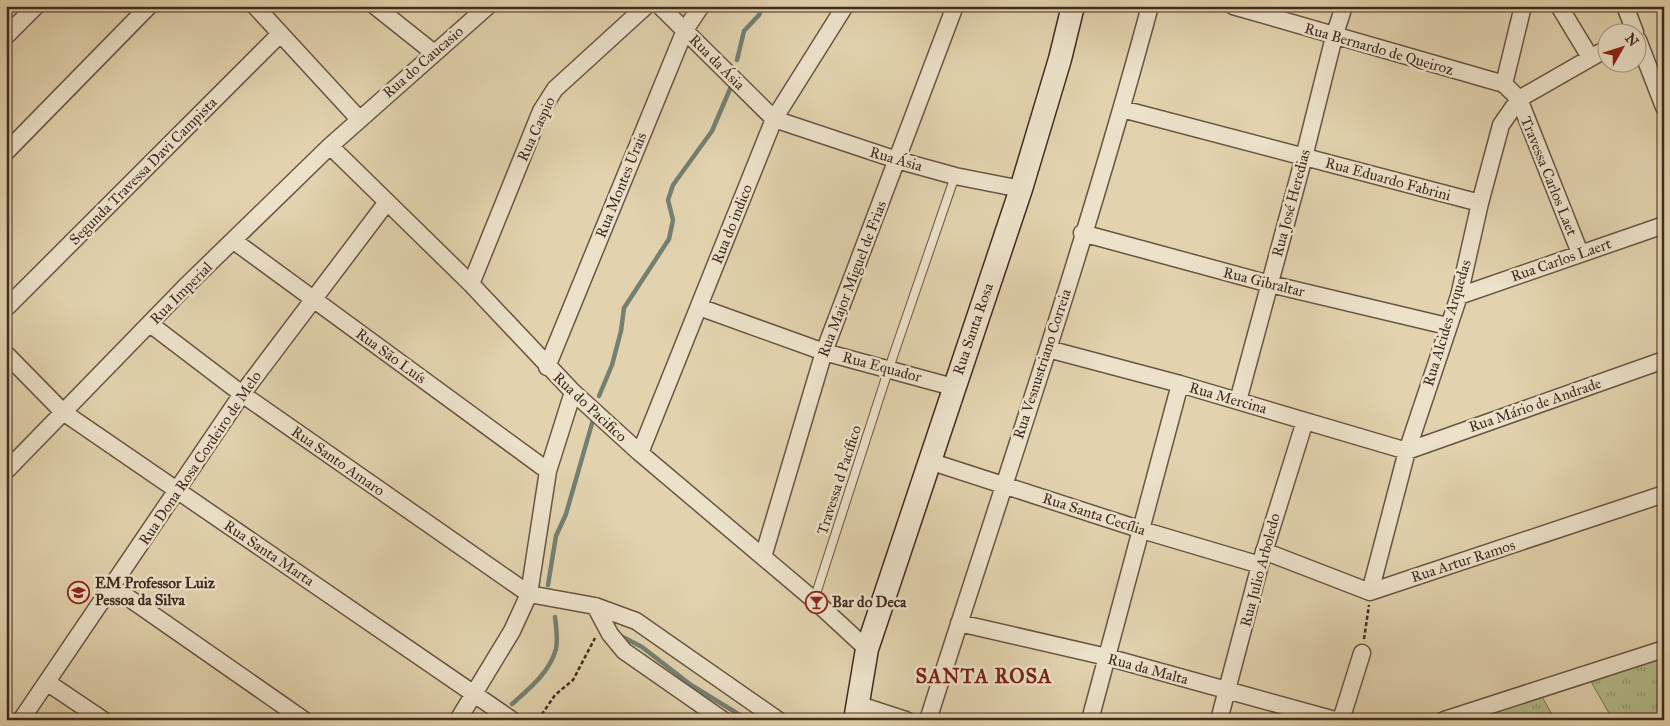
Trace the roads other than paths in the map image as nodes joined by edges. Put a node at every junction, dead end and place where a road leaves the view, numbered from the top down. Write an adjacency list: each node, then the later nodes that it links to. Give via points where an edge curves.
1 (36, 6): 21 (street)
2 (149, 6): 35 (street)
3 (254, 6): 20 (street)
4 (374, 6): 23 (street)
5 (488, 6): 23 (street, Rua do Caucasio)
6 (646, 6): 46 (street, Rua Caspio, via 563,81 541,111)
7 (660, 6): 19 (street, Rua da Ásia)
8 (701, 6): 19 (street, Rua Montes Urais)
9 (845, 6): 33 (street, Rua do indico)
10 (955, 6): 37 (street, Rua Major Miguel de Frias)
11 (1073, 6): 39 (street, Rua Santa Rosa)
12 (1150, 6): 31 (street, Rua Vesnustriano Correia)
13 (1233, 6): 22 (street, Rua Bernardo de Queiroz)
14 (1344, 6): 22 (street, Rua José Heredias)
15 (1522, 6): 27 (street)
16 (1559, 6): 25 (street)
17 (1625, 6): 18 (street)
18 (1631, 22)
19 (685, 30): 33 (street, Rua da Ásia); 58 (street, Rua Montes Urais)
20 (280, 34): 32 (street); 51 (street, Segunda Travessa Davi Campista)
21 (6, 36)
22 (1334, 36): 27 (street, Rua Bernardo de Queiroz); 36 (street, Rua José Heredias)
23 (434, 53): 32 (street, Rua do Caucasio)
24 (1598, 53): 25 (street, Rua Alcides Arquedas)
25 (1590, 57): 29 (street, Rua Alcides Arquedas)
26 (1648, 60): 28 (street)
27 (1504, 84): 29 (street, Rua Bernardo de Queiroz)
28 (1660, 84): 30 (street)
29 (1519, 99): 41 (street, Rua Alcides Arquedas, via 1501,125); 45 (street, Travessa Carlos Laet)
30 (1664, 107)
31 (1122, 109): 36 (street, Rua Eduardo Fabrini); 43 (street, Rua Vesnustriano Correia)
32 (359, 119): 34 (street, Rua Imperial)
33 (774, 119): 37 (street, Rua Ásia); 50 (street, Rua do indico)
34 (330, 146): 40 (street, Rua do Pacifico); 44 (street, Rua Imperial)
35 (6, 152)
36 (1304, 157): 41 (street, Rua Eduardo Fabrini); 47 (street, Rua José Heredias)
37 (897, 160): 38 (street, Rua Ásia); 55 (street, Rua Major Miguel de Frias)
38 (956, 176): 39 (street, Rua Ásia); 59 (lane, Travessa d Pacífico)
39 (1021, 189): 61 (street, Rua Santa Rosa)
40 (387, 202): 46 (street, Rua do Pacifico); 49 (street, Rua Dona Rosa Cordeiro de Melo)
41 (1480, 203): 48 (street, Rua Alcides Arquedas)
42 (1664, 226): 45 (street, Rua Carlos Laert)
43 (1082, 233): 47 (street, Rua Gibraltar); 54 (street, Rua Vesnustriano Correia)
44 (234, 241): 49 (street, Rua São Luís); 52 (street, Rua Imperial)
45 (1580, 253): 48 (street, Rua Carlos Laert)
46 (471, 284): 58 (street, Rua do Pacifico)
47 (1270, 284): 53 (street, Rua Gibraltar); 64 (street, Rua José Heredias)
48 (1459, 296): 53 (street, Rua Alcides Arquedas)
49 (314, 300): 63 (street, Rua Dona Rosa Cordeiro de Melo); 71 (street, Rua São Luís)
50 (699, 307): 55 (street, Rua Equador); 68 (street, Rua do indico)
51 (6, 308)
52 (150, 324): 63 (street, Rua Santo Amaro); 65 (street, Rua Imperial)
53 (1447, 326): 67 (street, Rua Alcides Arquedas)
54 (1048, 349): 60 (street, Rua Mercina); 72 (street, Rua Vesnustriano Correia)
55 (824, 352): 59 (street, Rua Equador); 76 (street, Rua Major Miguel de Frias)
56 (6, 354): 65 (street, Rua Santa Marta)
57 (1664, 360): 67 (street, Rua Mário de Andrade)
58 (547, 367): 62 (street, Rua do Pacifico)
59 (889, 368): 61 (street, Rua Equador); 81 (lane, Travessa d Pacífico)
60 (1180, 384): 64 (street, Rua Mercina); 75 (street)
61 (953, 387): 69 (street, Rua Santa Rosa)
62 (573, 392): 68 (street, Rua do Pacifico); 71 (street)
63 (242, 394): 73 (street, Rua Dona Rosa Cordeiro de Melo); 80 (street, Rua Santo Amaro)
64 (1238, 400): 66 (street, Rua Mercina)
65 (63, 412): 70 (street, Rua Imperial); 73 (street, Rua Santa Marta)
66 (1304, 421): 67 (street, Rua Mercina); 77 (street, Rua Julio Arboledo)
67 (1407, 451): 79 (street, Rua Alcides Arquedas)
68 (640, 453): 76 (street, Rua do Pacifico)
69 (929, 461): 72 (street, Rua Santa Cecília); 84 (street, Rua Santa Rosa)
70 (6, 471)
71 (548, 471): 80 (street)
72 (1003, 485): 75 (street, Rua Santa Cecília); 83 (street, Rua Vesnustriano Correia)
73 (177, 490): 78 (street, Rua Dona Rosa Cordeiro de Melo); 90 (street, Rua Santa Marta)
74 (1664, 494): 79 (street, Rua Artur Ramos)
75 (1142, 530): 77 (street, Rua Santa Cecília); 87 (street)
76 (763, 557): 81 (street, Rua do Pacifico)
77 (1262, 558): 79 (street); 89 (street, Rua Julio Arboledo)
78 (113, 587): 88 (street, Rua Dona Rosa Cordeiro de Melo); 94 (street)
79 (1370, 592)
80 (529, 594): 82 (street); 90 (street, via 512,631)
81 (814, 600): 84 (street, Rua do Pacifico)
82 (595, 606): 97 (street, via 602,622 624,651); 98 (street, via 636,621)
83 (959, 623): 87 (street, Rua da Malta); 100 (street, Rua Vesnustriano Correia)
84 (867, 649): 91 (street, Rua Santa Rosa)
85 (1664, 649): 105 (street)
86 (1362, 653): 104 (street)
87 (1107, 657): 89 (street, Rua da Malta); 101 (street)
88 (48, 683): 92 (street, Rua Dona Rosa Cordeiro de Melo); 93 (street)
89 (1229, 691): 102 (street, Rua Julio Arboledo); 103 (street, Rua da Malta)
90 (475, 694): 95 (street); 96 (street, Rua Santa Marta)
91 (856, 712): 99 (street)
92 (21, 720)
93 (103, 720)
94 (304, 720)
95 (458, 720)
96 (512, 720)
97 (723, 720)
98 (778, 720)
99 (906, 720)
100 (928, 720)
101 (1090, 720)
102 (1220, 720)
103 (1335, 720)
104 (1341, 720)
105 (1444, 720)

